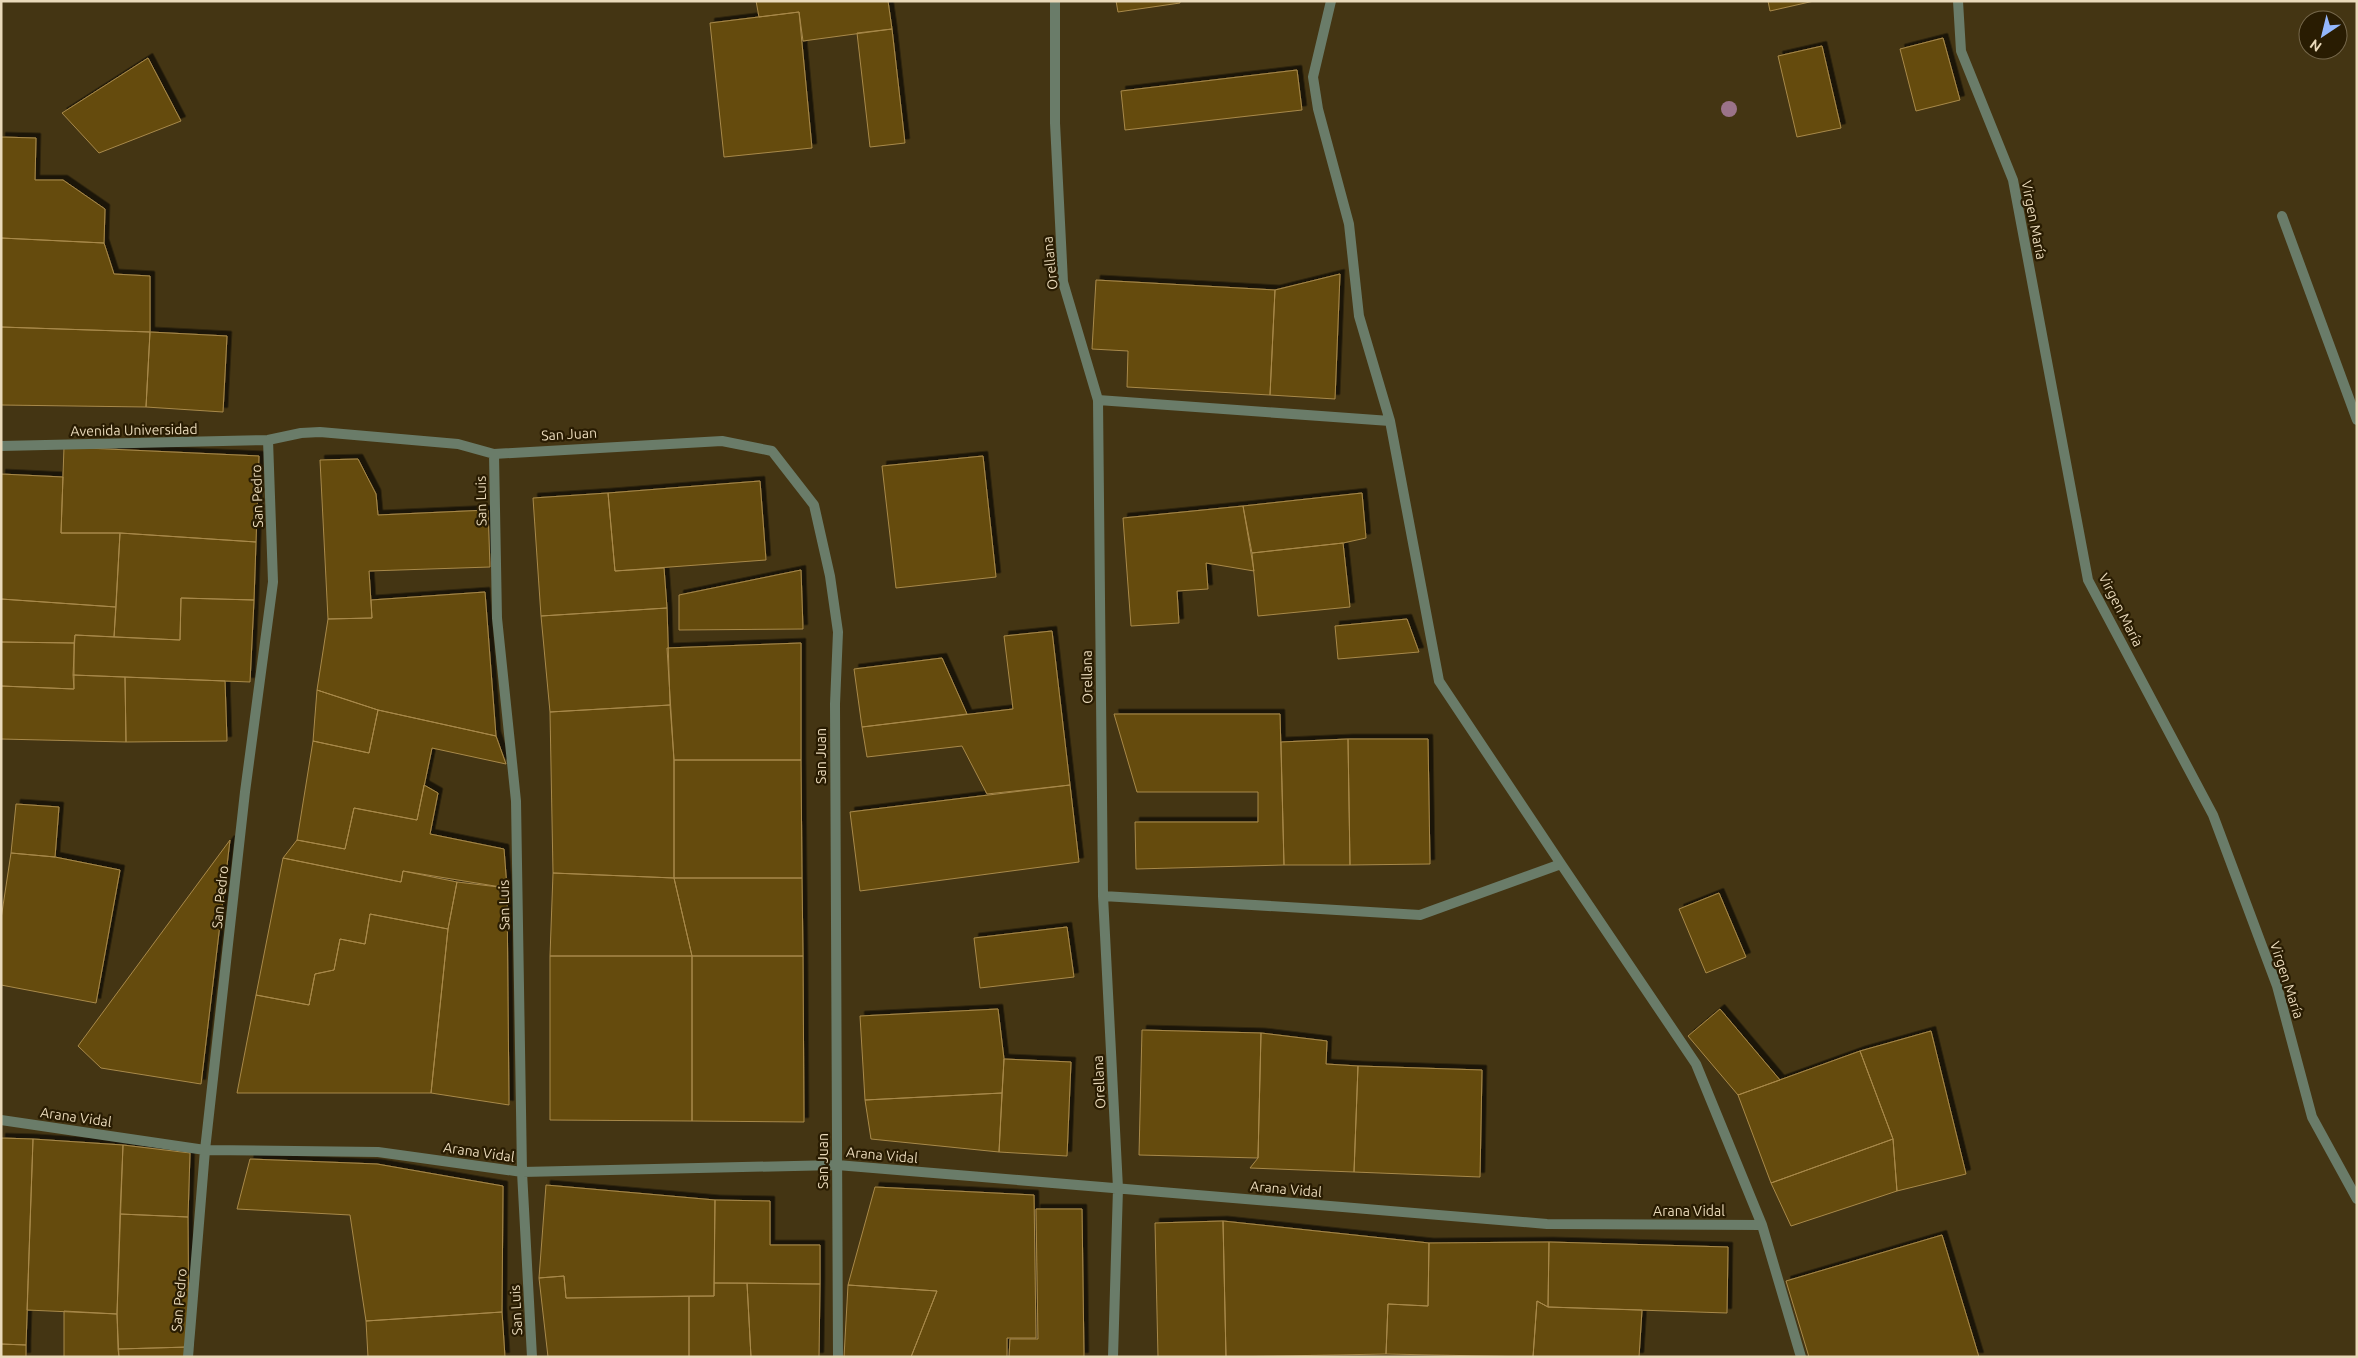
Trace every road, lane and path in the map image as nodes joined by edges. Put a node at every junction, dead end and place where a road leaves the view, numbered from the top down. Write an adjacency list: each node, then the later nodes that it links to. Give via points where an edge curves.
1 (1055, 1): 5 (street, Orellana, via 1054,123 1063,282)
2 (1331, 1): 7 (street, via 1313,77 1318,109 1349,224 1359,316)
3 (1958, 1): 18 (street, Virgen María, via 1961,50 2012,180 2088,580 2213,816 2277,986 2312,1117)
4 (2282, 216): 6 (street)
5 (1098, 400): 7 (street); 12 (street, Orellana)
6 (2357, 420)
7 (1390, 422): 11 (street, via 1439,681)
8 (268, 440): 9 (street, Avenida Universidad); 10 (street, Avenida Universidad, via 320,432 377,435 458,444); 14 (street, San Pedro, via 273,582 245,792)
9 (1, 446)
10 (494, 454): 15 (street, San Juan, via 722,441 772,452 814,505 830,576 838,632 835,704); 16 (street, San Luis, via 497,618 516,801)
11 (1561, 864): 12 (street, via 1420,915); 19 (street, via 1696,1064)
12 (1103, 896): 17 (street, Orellana)
13 (1, 1120): 14 (street, Arana Vidal)
14 (205, 1150): 16 (street, Arana Vidal, via 378,1152); 20 (street, San Pedro)
15 (837, 1165): 16 (street, Arana Vidal); 17 (street, Arana Vidal); 22 (street, San Juan)
16 (522, 1172): 21 (street, San Luis)
17 (1118, 1188): 19 (street, Arana Vidal, via 1547,1224); 23 (street, Orellana)
18 (2357, 1199)
19 (1762, 1225): 24 (street)
20 (188, 1357)
21 (532, 1357)
22 (838, 1357)
23 (1113, 1357)
24 (1801, 1357)

